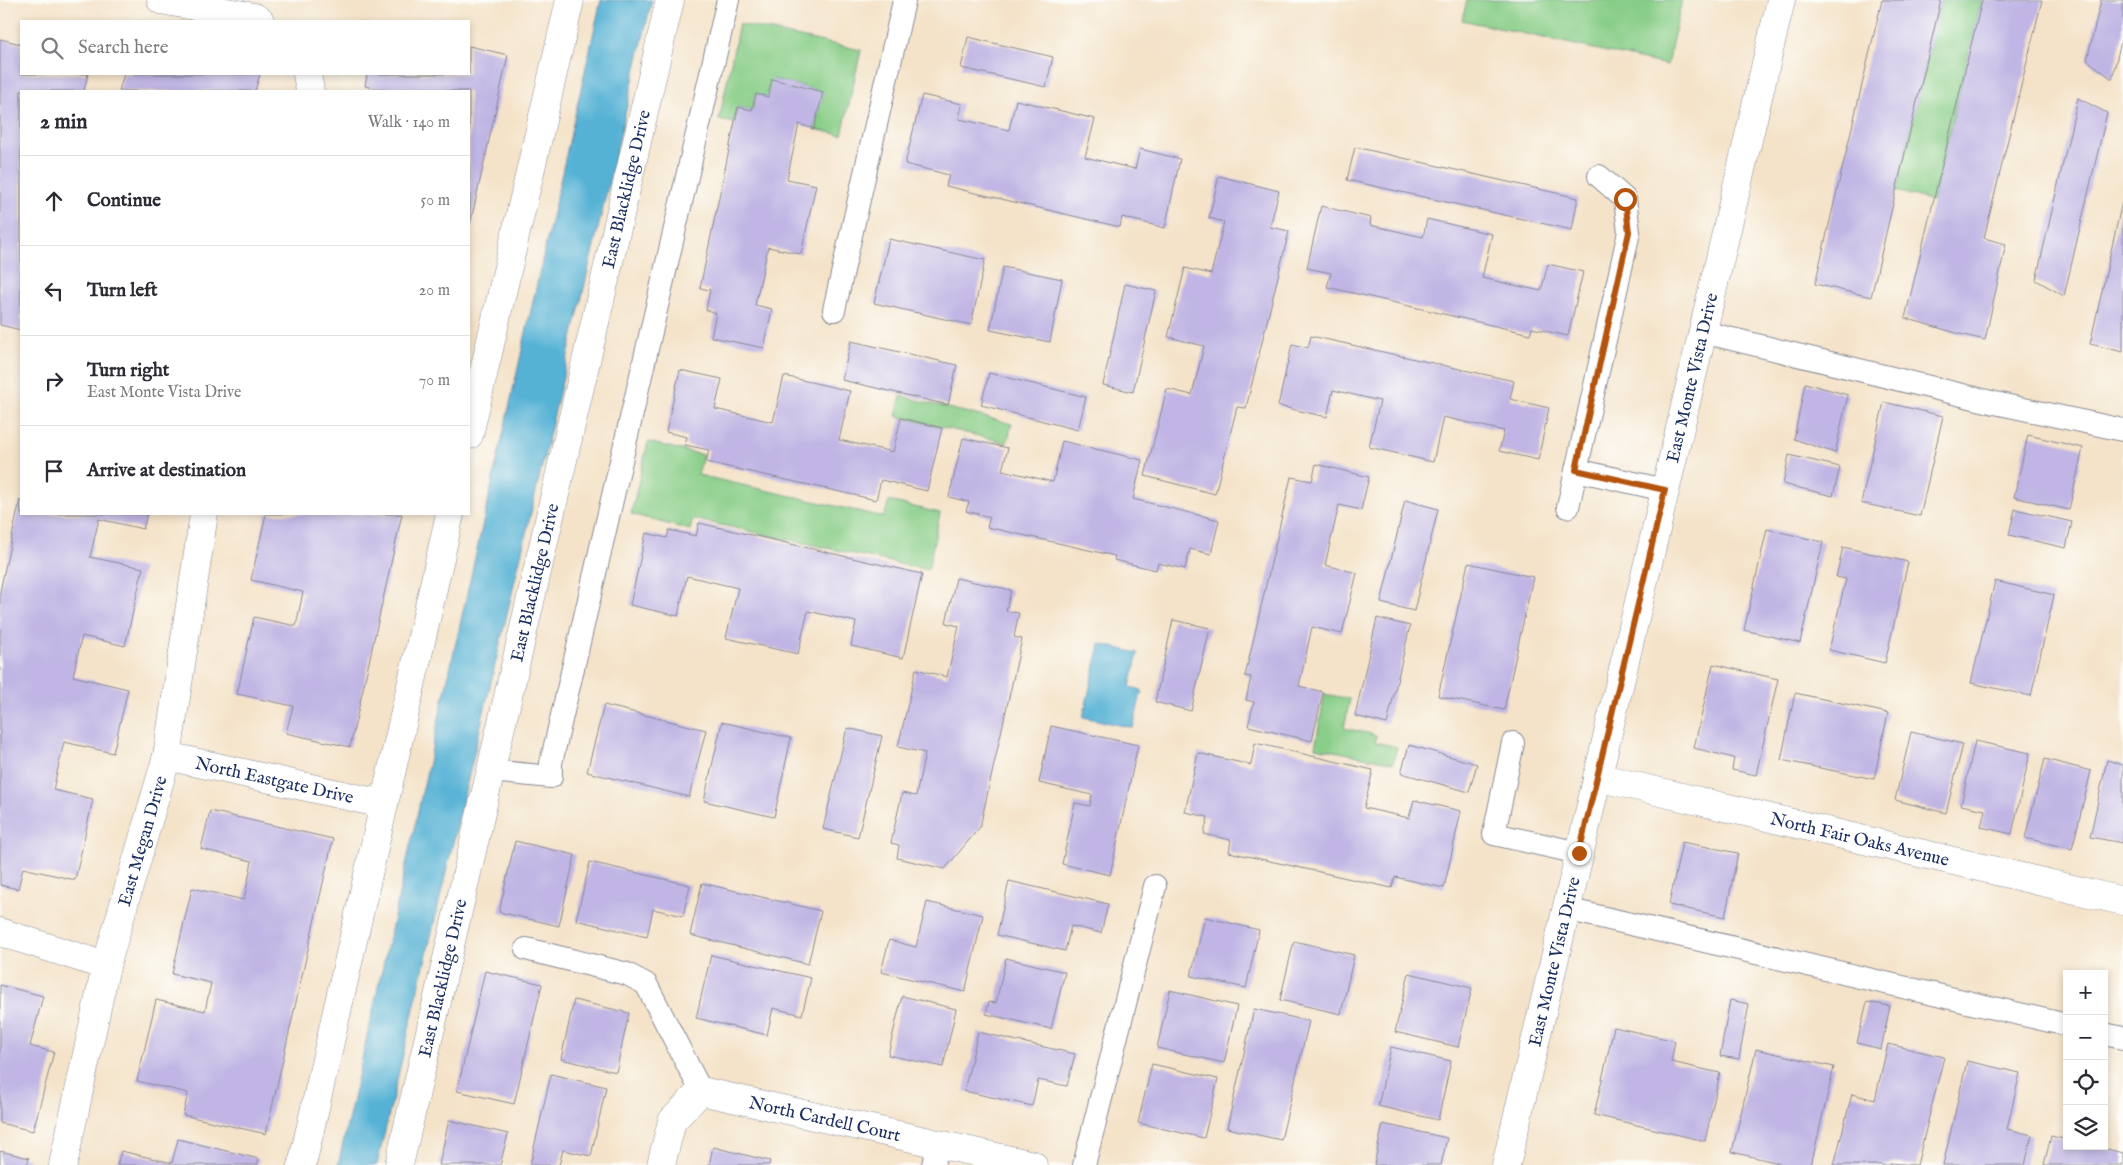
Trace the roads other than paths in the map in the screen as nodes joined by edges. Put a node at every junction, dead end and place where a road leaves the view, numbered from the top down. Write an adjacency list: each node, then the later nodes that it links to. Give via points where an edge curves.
1 (161, 0): 7 (street)
2 (570, 0): 14 (street)
3 (670, 0): 22 (street, East Blacklidge Drive)
4 (728, 0): 22 (lane, via 550,777)
5 (1780, 0): 12 (street, East Monte Vista Drive)
6 (904, 1): 11 (lane)
7 (258, 20)
8 (307, 75): 9 (street)
9 (310, 90)
10 (1599, 176): 15 (lane, via 1625,199 1629,232)
11 (834, 310)
12 (1703, 332): 13 (lane, via 1995,403); 16 (street, East Monte Vista Drive)
13 (2123, 430)
14 (470, 431)
15 (1576, 470): 16 (lane); 17 (lane)
16 (1665, 490): 23 (street, East Monte Vista Drive)
17 (1568, 507)
18 (204, 515): 21 (street, East Megan Drive)
19 (450, 515): 24 (street)
20 (1513, 743): 25 (lane, via 1494,834)
21 (166, 756): 24 (street, North Eastgate Drive); 31 (street, East Megan Drive)
22 (490, 771): 39 (street, East Blacklidge Drive)
23 (1597, 777): 25 (street, East Monte Vista Drive); 27 (street, North Fair Oaks Avenue)
24 (383, 804): 38 (street)
25 (1579, 853): 28 (street, East Monte Vista Drive)
26 (1155, 886): 42 (lane)
27 (2123, 901)
28 (1566, 909): 32 (lane); 43 (street, East Monte Vista Drive)
29 (0, 932): 31 (street)
30 (526, 949): 35 (lane, via 627,974 646,984)
31 (106, 966): 37 (street, East Megan Drive)
32 (2063, 1024)
33 (2108, 1035): 34 (lane)
34 (2123, 1038)
35 (701, 1091): 36 (street, North Cardell Court); 40 (street, via 672,1121)
36 (936, 1154): 41 (street, North Cardell Court)
37 (63, 1165)
38 (302, 1165)
39 (399, 1165)
40 (661, 1165)
41 (1033, 1165)
42 (1084, 1165)
43 (1506, 1165)

